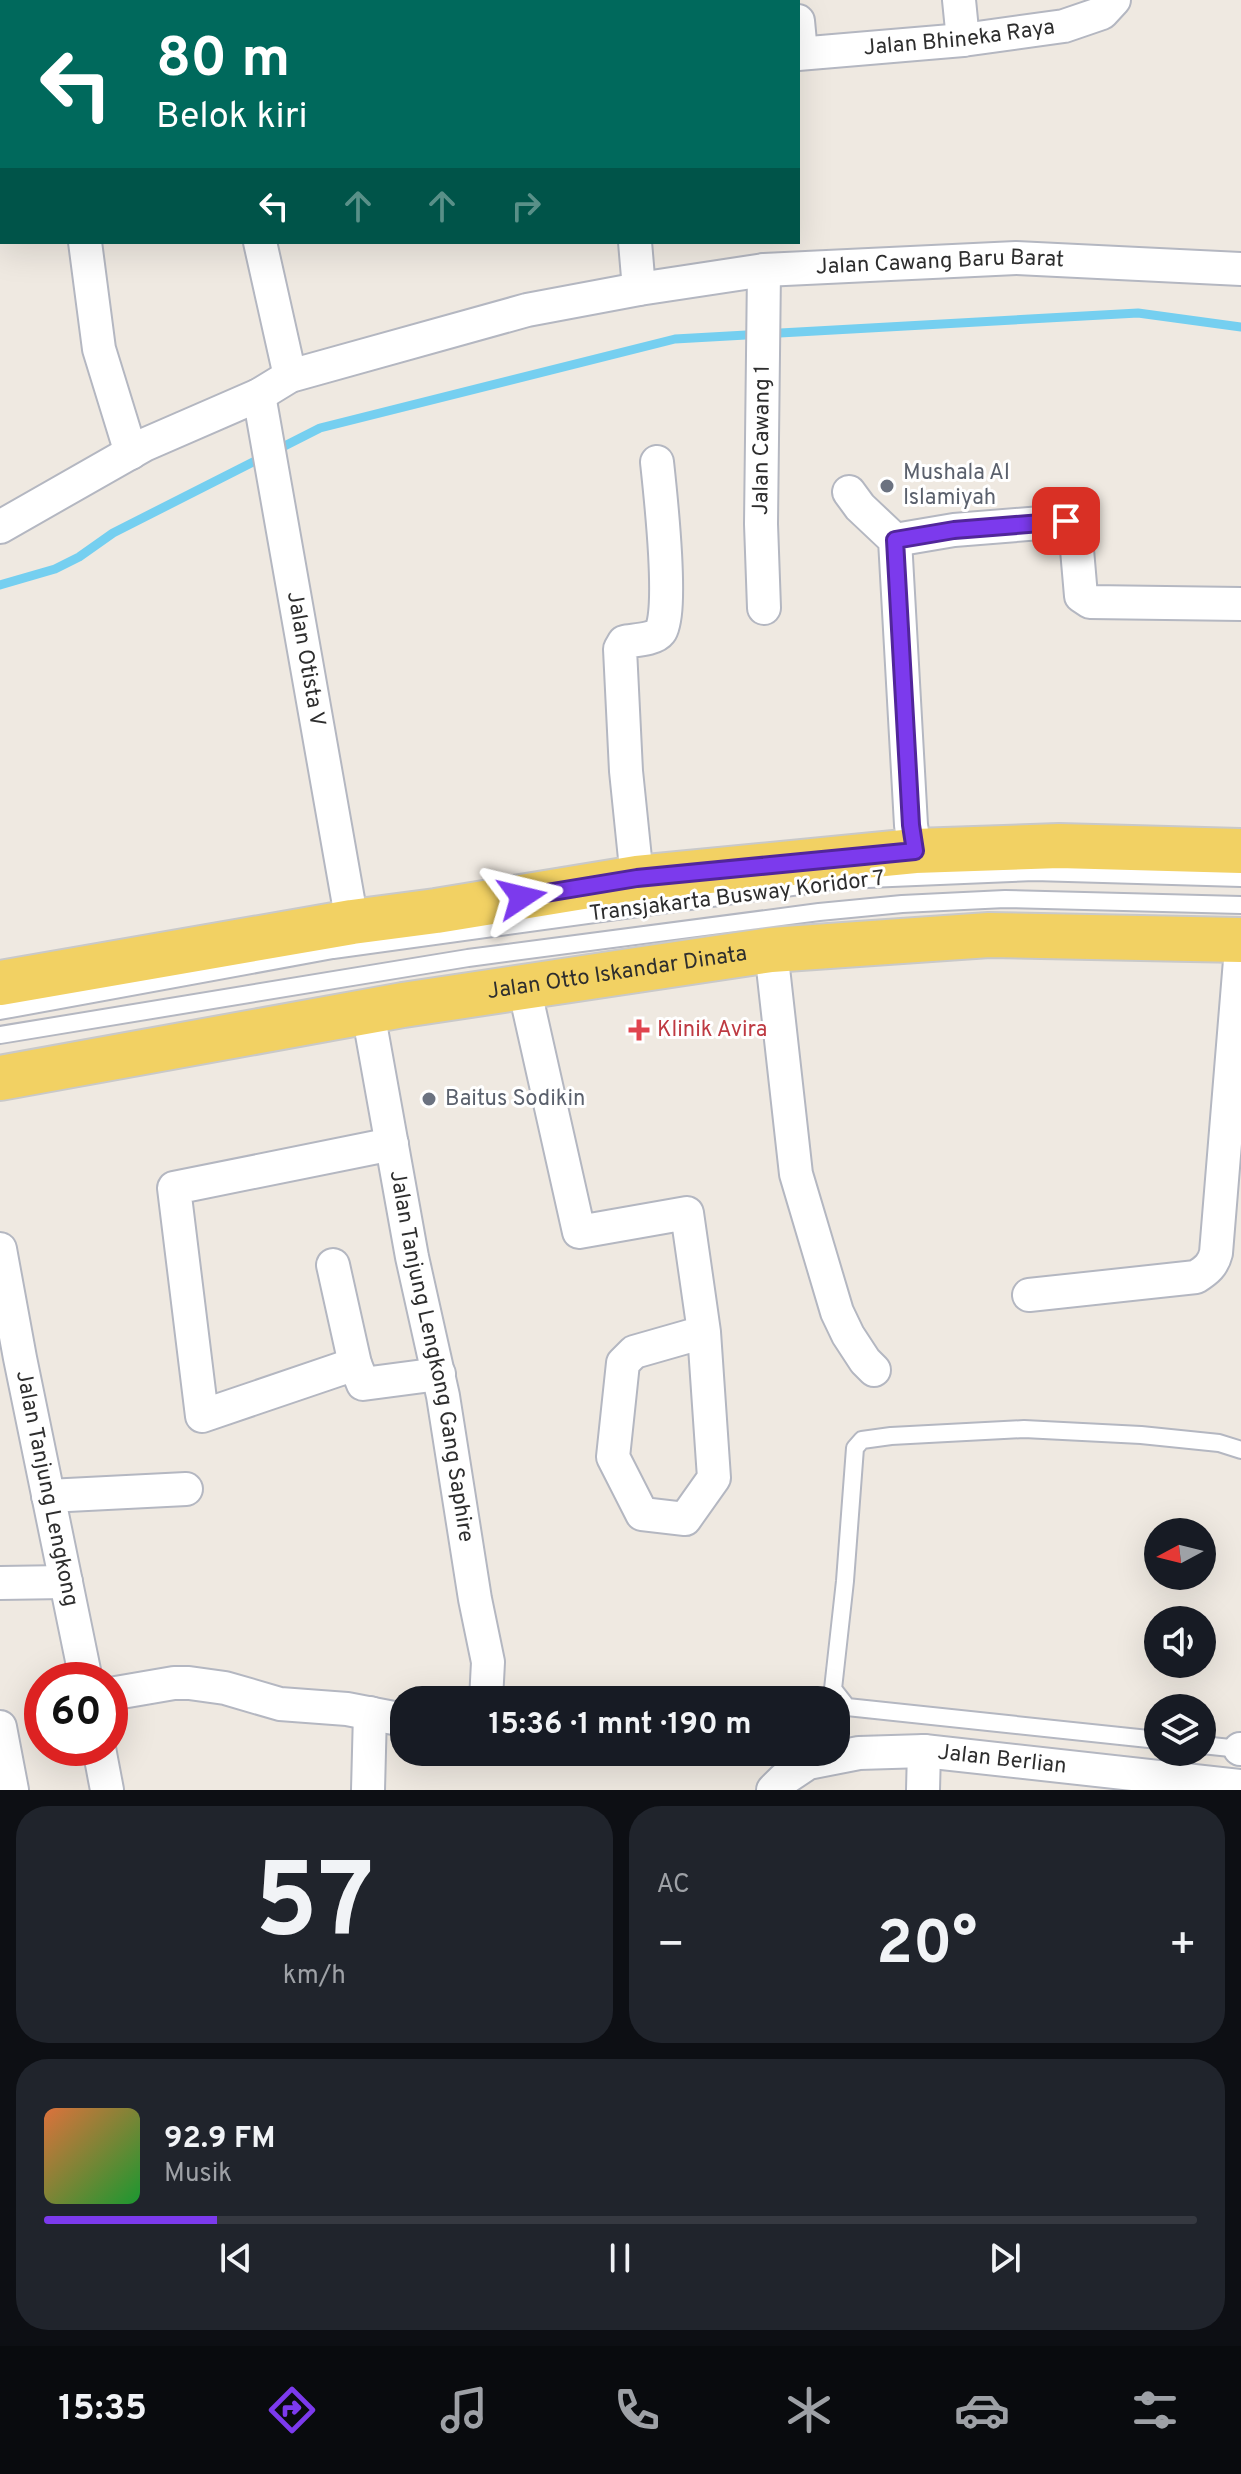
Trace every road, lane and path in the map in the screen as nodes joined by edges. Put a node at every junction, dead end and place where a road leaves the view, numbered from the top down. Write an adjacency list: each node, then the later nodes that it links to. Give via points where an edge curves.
1 (959, 0): 3 (street)
2 (1114, 0): 3 (street, Jalan Bhineka Raya, via 1102,13 1064,26)
3 (963, 40): 4 (street, Jalan Bhineka Raya)
4 (800, 53)
5 (85, 244): 13 (street, via 99,349)
6 (260, 244): 11 (street)
7 (635, 244): 10 (street)
8 (1241, 269): 9 (street, Jalan Cawang Baru Barat, via 1016,258)
9 (764, 270): 10 (street, Jalan Cawang Baru Barat); 19 (street, Jalan Cawang 1)
10 (639, 289): 11 (street, Jalan Cawang Baru Barat, via 527,310)
11 (290, 376): 12 (street, Jalan Cawang Baru Barat)
12 (259, 395): 13 (street, Jalan Cawang Baru Barat); 25 (street, Jalan Otista V)
13 (131, 453): 16 (street, Jalan Cawang Baru Barat)
14 (657, 462): 22 (street, via 666,591 662,624 656,635 624,642 620,649)
15 (849, 492): 17 (street)
16 (0, 527)
17 (895, 540): 18 (street, via 1066,521 1076,538 1079,590 1090,602); 20 (street)
18 (1241, 604)
19 (764, 608)
20 (915, 851): 21 (main road, via 1059,846); 22 (main road)
21 (1241, 851)
22 (637, 878): 25 (main road)
23 (1241, 878): 31 (lane, Transjakarta Busway Koridor 7, via 1034,872 844,880 333,950)
24 (1241, 905): 33 (lane, Transjakarta Busway Koridor 7, via 1005,899 819,912 468,958)
25 (352, 922): 29 (main road)
26 (1241, 940): 28 (main road, Jalan Otto Iskandar Dinata, via 989,935)
27 (1241, 948): 38 (street, via 1214,1262 1196,1277)
28 (771, 950): 30 (main road, Jalan Otto Iskandar Dinata); 41 (street, via 796,1174 837,1312)
29 (0, 983)
30 (524, 987): 32 (main road, Jalan Otto Iskandar Dinata); 39 (street, via 579,1232 687,1213)
31 (0, 1011)
32 (368, 1012): 34 (main road, Jalan Otto Iskandar Dinata); 35 (street, Jalan Tanjung Lengkong Gang Saphire)
33 (0, 1035)
34 (0, 1078)
35 (392, 1144): 40 (street, via 174,1188 202,1416); 42 (street, Jalan Tanjung Lengkong Gang Saphire)
36 (0, 1249): 45 (street, Jalan Tanjung Lengkong)
37 (333, 1265): 40 (street)
38 (1029, 1295)
39 (704, 1332): 39 (street, via 714,1478 685,1519 642,1514 613,1457 623,1363 634,1352)
40 (355, 1364): 42 (street, via 363,1384)
41 (874, 1370)
42 (439, 1374): 49 (street, Jalan Tanjung Lengkong Gang Saphire, via 488,1662)
43 (1241, 1450): 54 (lane, via 1141,1435 1024,1429 873,1438 855,1448 833,1689 847,1707)
44 (186, 1489): 45 (street)
45 (48, 1496): 46 (street, Jalan Tanjung Lengkong)
46 (66, 1582): 47 (street); 48 (street, Jalan Tanjung Lengkong)
47 (0, 1583)
48 (82, 1662)
49 (487, 1686)
50 (128, 1691): 51 (street, via 189,1683 280,1704)
51 (370, 1713): 52 (street); 62 (street)
52 (390, 1717)
53 (0, 1727): 60 (street)
54 (1144, 1739)
55 (1216, 1746): 56 (lane)
56 (1241, 1749)
57 (924, 1751): 59 (street, Jalan Berlian); 63 (street, Jalan Berlian, via 859,1753 808,1763); 64 (street)
58 (102, 1766): 61 (street)
59 (1241, 1786)
60 (12, 1790)
61 (107, 1790)
62 (368, 1790)
63 (773, 1790)
64 (923, 1790)

